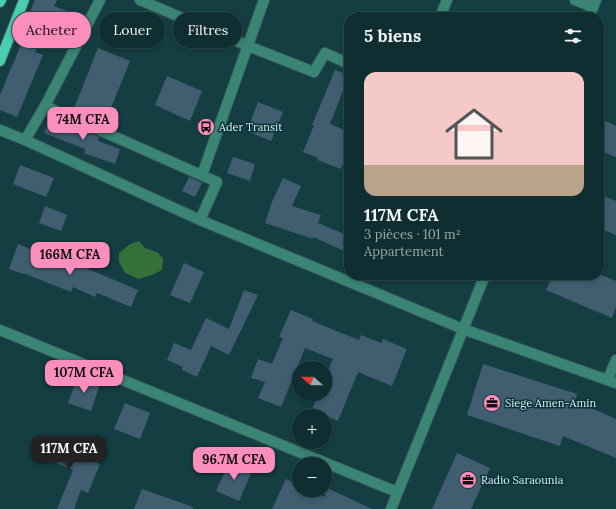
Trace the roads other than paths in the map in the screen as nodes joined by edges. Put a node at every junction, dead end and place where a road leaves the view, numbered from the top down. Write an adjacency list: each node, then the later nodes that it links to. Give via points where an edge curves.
1 (24, 0): 10 (main road)
2 (100, 0): 12 (street)
3 (140, 0): 9 (street)
4 (264, 0): 9 (street)
5 (447, 0): 8 (street)
6 (575, 0): 7 (street)
7 (594, 3)
8 (442, 12)
9 (248, 46): 11 (street, via 314,72 324,53); 15 (street)
10 (0, 60)
11 (344, 62)
12 (45, 106): 14 (street); 15 (street)
13 (0, 130): 14 (street)
14 (24, 140): 16 (street)
15 (202, 175): 16 (street, via 217,182)
16 (200, 220): 17 (street)
17 (344, 279)
18 (347, 280): 20 (street)
19 (483, 280): 20 (street)
20 (464, 328): 23 (street); 24 (street)
21 (0, 330): 24 (street)
22 (616, 360): 23 (street)
23 (612, 381)
24 (397, 492): 25 (street)
25 (391, 509)

